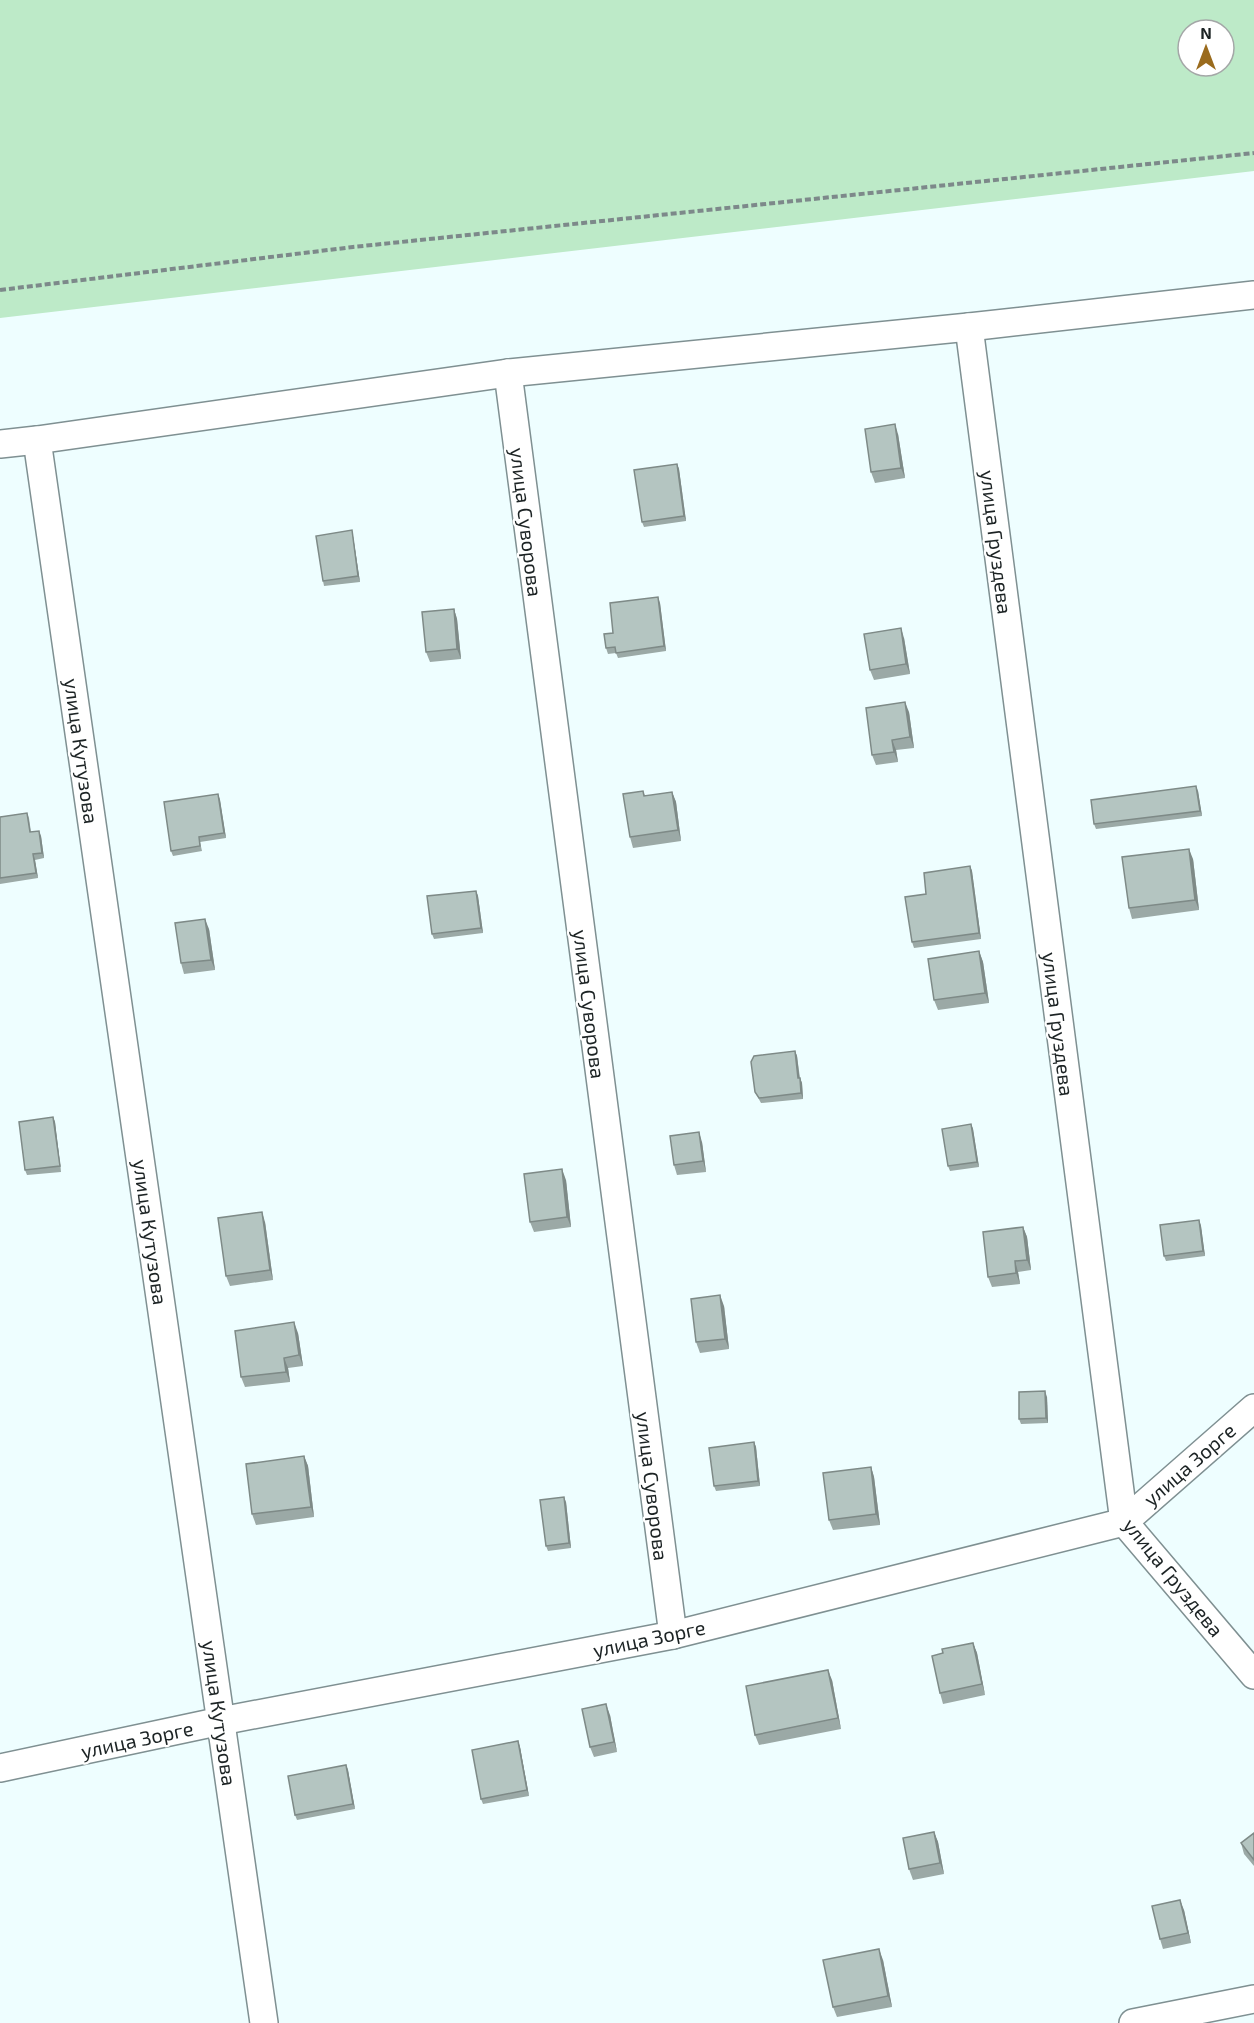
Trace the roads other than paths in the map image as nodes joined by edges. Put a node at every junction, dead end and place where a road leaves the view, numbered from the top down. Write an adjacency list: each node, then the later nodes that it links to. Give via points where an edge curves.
1 (1254, 295): 2 (street)
2 (969, 327): 3 (street); 7 (street, улица Груздева)
3 (508, 373): 4 (street); 8 (street, улица Суворова)
4 (37, 440): 5 (street); 10 (street, улица Кутузова)
5 (0, 444)
6 (1254, 1408): 7 (street, улица Зорге)
7 (1124, 1522): 8 (street, улица Зорге); 9 (street, улица Груздева)
8 (673, 1635): 10 (street, улица Зорге)
9 (1254, 1675)
10 (221, 1720): 11 (street, улица Зорге); 13 (street, улица Кутузова)
11 (0, 1768)
12 (1254, 1999): 14 (street)
13 (264, 2023)
14 (1133, 2023)

